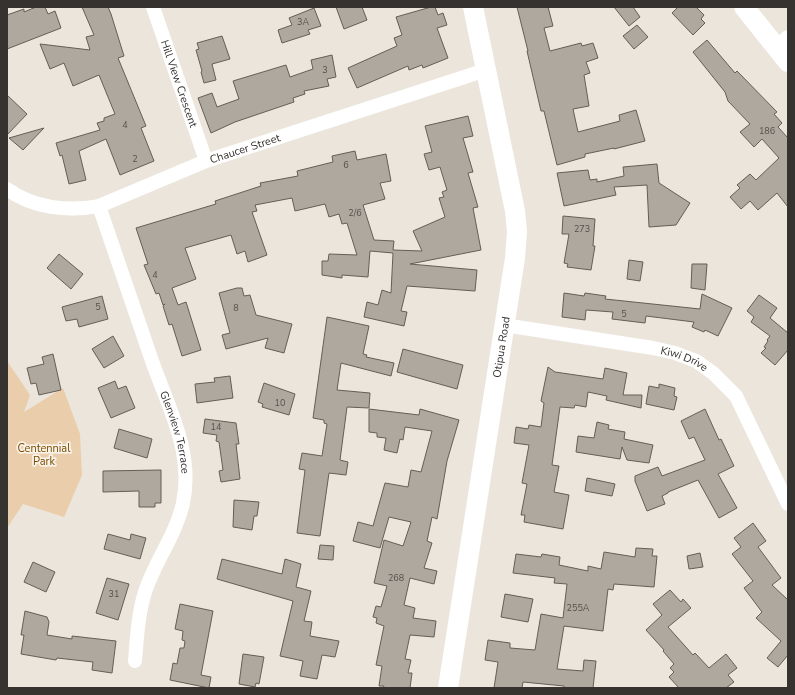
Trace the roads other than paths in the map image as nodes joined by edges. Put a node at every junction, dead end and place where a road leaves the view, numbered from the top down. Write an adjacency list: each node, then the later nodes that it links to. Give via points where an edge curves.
1 (153, 7): 6 (street, Hill View Crescent)
2 (473, 7): 5 (street, Otipua Road)
3 (744, 7): 4 (street)
4 (784, 49)
5 (486, 70): 6 (street, Chaucer Street); 9 (street, Otipua Road, via 509,177 517,232)
6 (206, 161): 8 (street, Chaucer Street)
7 (7, 189): 8 (street, Chaucer Street, via 28,201 54,208 85,209)
8 (99, 206): 11 (street, Glenview Terrace, via 178,430 186,472 183,503 145,592 139,617)
9 (504, 325): 10 (street, Kiwi Drive, via 653,348 696,361 713,373 736,396); 12 (street, Otipua Road)
10 (788, 504)
11 (135, 661)
12 (448, 688)

